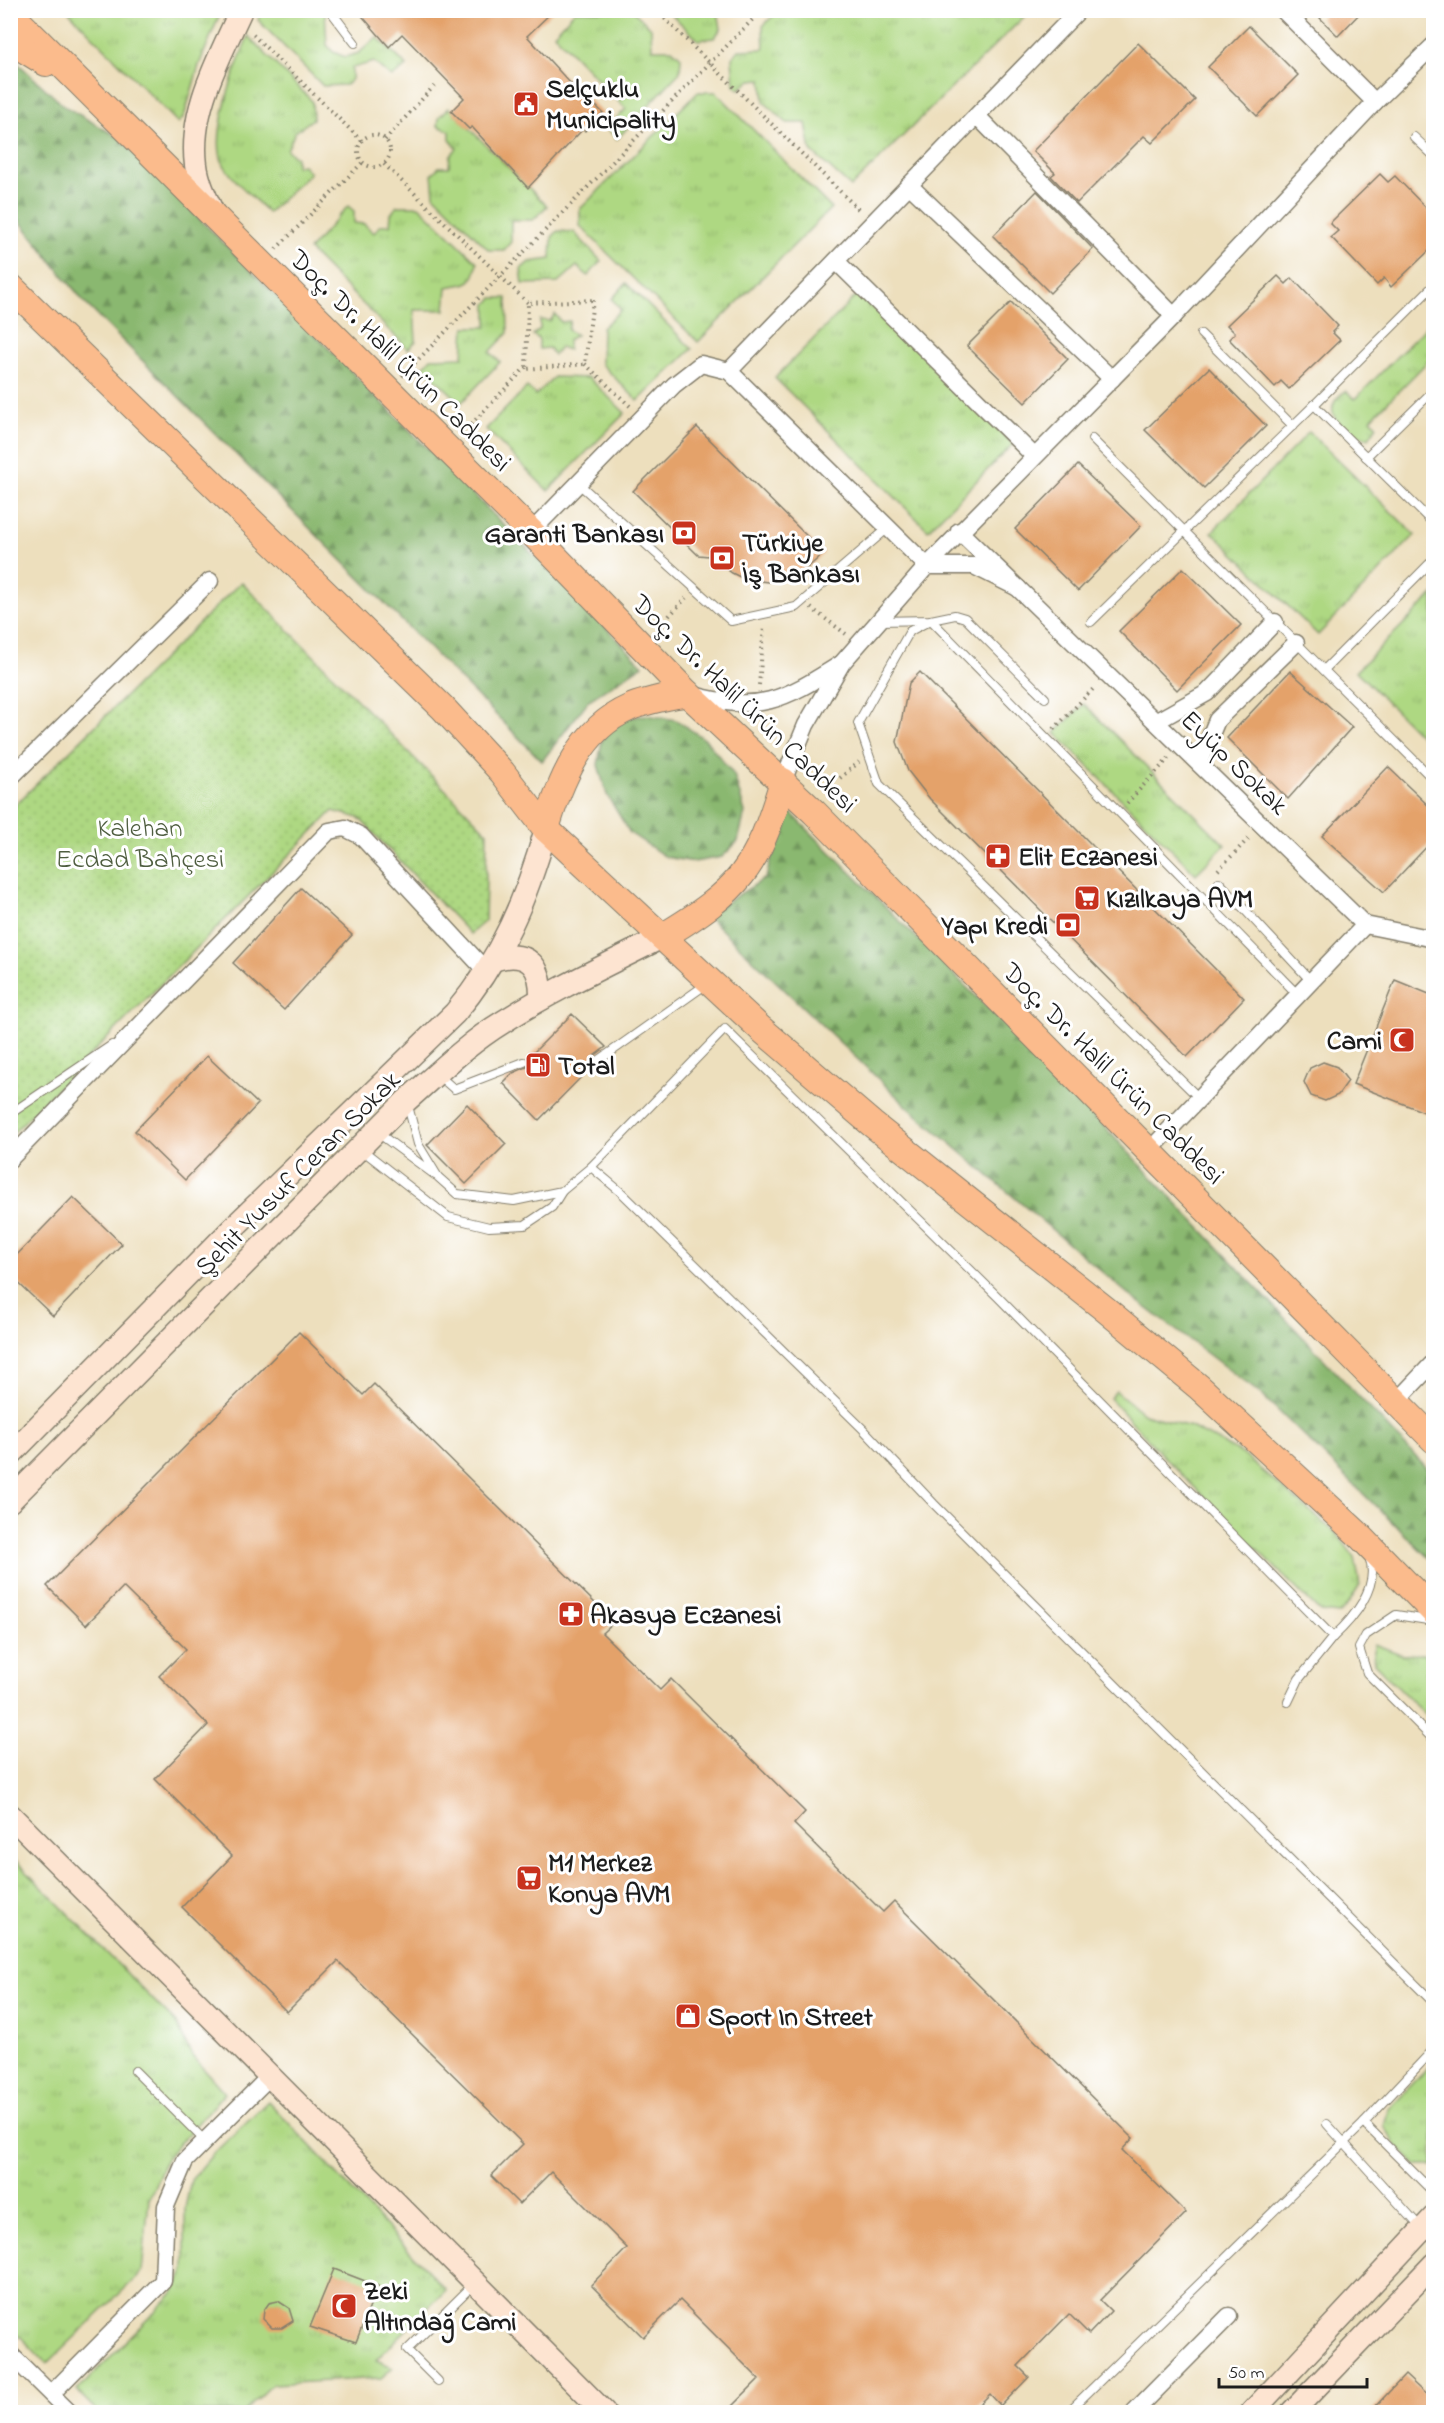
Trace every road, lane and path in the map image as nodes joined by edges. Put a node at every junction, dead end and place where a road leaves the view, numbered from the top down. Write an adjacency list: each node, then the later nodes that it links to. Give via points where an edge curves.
1 (330, 10): 9 (lane)
2 (656, 10): 11 (path)
3 (762, 10): 11 (path)
4 (1079, 10): 15 (street)
5 (1283, 10): 14 (street)
6 (10, 14): 12 (main road, Doç. Dr. Halil Ürün Caddesi)
7 (239, 15): 18 (path); 23 (street, via 209,81 196,135 196,165)
8 (10, 40): 12 (main road)
9 (355, 43)
10 (1434, 45): 14 (street)
11 (709, 63): 24 (path); 27 (path)
12 (75, 80): 23 (main road, Doç. Dr. Halil Ürün Caddesi)
13 (434, 86): 17 (path)
14 (1375, 102): 31 (street)
15 (977, 116): 22 (street); 31 (street)
16 (1414, 137): 19 (lane)
17 (385, 140): 18 (path, via 371,136); 21 (path, via 390,150)
18 (362, 141): 20 (path, via 358,150)
19 (1434, 156)
20 (363, 162): 21 (path, via 374,167); 26 (path)
21 (384, 164): 27 (path)
22 (909, 185): 24 (street); 36 (street)
23 (215, 217): 26 (main road, Doç. Dr. Halil Ürün Caddesi)
24 (873, 223): 25 (street)
25 (836, 261): 35 (street); 44 (street)
26 (261, 264): 37 (main road, Doç. Dr. Halil Ürün Caddesi)
27 (500, 276): 30 (path); 37 (path)
28 (12, 285): 83 (main road, via 443,708 502,772)
29 (1434, 285): 39 (lane)
30 (528, 303): 33 (path, via 593,300); 34 (path)
31 (1174, 316): 36 (street)
32 (1201, 334): 41 (lane)
33 (585, 364): 34 (path); 40 (path)
34 (526, 366): 43 (path)
35 (729, 371): 46 (street, via 701,364 674,384); 48 (street)
36 (1112, 379): 44 (street)
37 (388, 390): 43 (main road, Doç. Dr. Halil Ürün Caddesi)
38 (1434, 390): 45 (lane)
39 (1314, 405): 41 (lane); 45 (lane)
40 (636, 412)
41 (1293, 426): 51 (lane)
42 (1092, 439): 51 (lane)
43 (447, 449): 50 (main road, Doç. Dr. Halil Ürün Caddesi)
44 (1034, 456): 49 (street)
45 (1366, 456): 47 (lane)
46 (579, 484): 50 (street); 55 (lane)
47 (1434, 524)
48 (888, 528): 53 (street); 57 (lane)
49 (959, 531): 53 (street); 56 (street, Eyüp Sokak)
50 (531, 532): 69 (main road, Doç. Dr. Halil Ürün Caddesi)
51 (1185, 532): 62 (lane); 63 (lane)
52 (1434, 559): 67 (lane)
53 (927, 566): 56 (street, via 974,566); 61 (street)
54 (210, 581): 77 (street)
55 (695, 588): 58 (lane, via 731,621); 59 (path)
56 (1018, 588): 68 (street, Eyüp Sokak)
57 (802, 602): 58 (lane); 65 (path)
58 (765, 614): 71 (path)
59 (669, 616)
60 (931, 620): 61 (lane); 70 (lane, via 955,615 965,618); 73 (lane); 75 (lane, via 910,631 858,723)
61 (879, 621): 65 (street)
62 (1091, 622)
63 (1275, 622): 64 (lane); 72 (street, via 1207,693)
64 (1296, 643): 67 (lane); 76 (street, via 1217,720)
65 (859, 644): 66 (street)
66 (842, 663): 71 (street, via 782,698); 80 (street, via 806,724)
67 (1324, 670): 79 (lane)
68 (1107, 674): 72 (street, Eyüp Sokak); 73 (path)
69 (687, 693): 71 (street, via 717,701); 80 (main road, Doç. Dr. Halil Ürün Caddesi); 83 (main road, via 629,708 600,727 580,749 564,776)
70 (1045, 698)
71 (758, 704)
72 (1157, 722): 74 (street, Eyüp Sokak)
73 (1045, 738): 81 (lane)
74 (1182, 746): 76 (street, Eyüp Sokak); 81 (path)
75 (868, 753): 78 (path); 98 (lane, via 879,784)
76 (1199, 763): 82 (street, Eyüp Sokak)
77 (10, 778)
78 (840, 778)
79 (1434, 780)
80 (783, 781): 87 (main road, via 766,833 739,881 717,901); 103 (main road, Doç. Dr. Halil Ürün Caddesi)
81 (1118, 812): 85 (lane)
82 (1262, 824): 85 (path); 86 (street, Eyüp Sokak)
83 (546, 829): 87 (main road); 89 (street, Şehit Yusuf Ceran Sokak, via 525,895)
84 (1220, 882): 91 (lane)
85 (1197, 892): 92 (lane)
86 (1365, 925): 88 (street); 91 (street)
87 (662, 937): 90 (main road); 93 (street, Şehit Yusuf Ceran Sokak)
88 (1434, 939)
89 (491, 966): 93 (street, via 520,956 532,963 539,975); 94 (street, via 361,836 345,828 329,831); 111 (street, Şehit Yusuf Ceran Sokak, via 455,1013 237,1224)
90 (710, 982): 95 (lane); 113 (main road, via 872,1124 1156,1350 1243,1425)
91 (1312, 982): 92 (street)
92 (1299, 997): 98 (street)
93 (541, 999): 97 (street, Şehit Yusuf Ceran Sokak, via 478,1038)
94 (136, 1029): 100 (lane); 104 (street)
95 (598, 1061)
96 (524, 1062): 97 (lane, via 454,1089)
97 (437, 1074): 99 (street, Şehit Yusuf Ceran Sokak)
98 (1199, 1098): 103 (street)
99 (406, 1101): 101 (street, Şehit Yusuf Ceran Sokak); 106 (lane, via 418,1144)
100 (10, 1114)
101 (376, 1132): 102 (street, Şehit Yusuf Ceran Sokak); 106 (lane)
102 (360, 1148): 107 (lane, via 448,1217 489,1227 525,1225 552,1207); 112 (street, Şehit Yusuf Ceran Sokak)
103 (1149, 1151): 109 (main road, Doç. Dr. Halil Ürün Caddesi)
104 (10, 1159)
105 (591, 1167): 107 (lane); 116 (lane, via 725,1029 990,1289); 120 (lane, via 863,1429)
106 (438, 1177): 107 (lane, via 457,1194 514,1202)
107 (562, 1191)
108 (1434, 1362): 109 (street)
109 (1396, 1402): 110 (main road, Doç. Dr. Halil Ürün Caddesi)
110 (1434, 1440)
111 (10, 1455)
112 (10, 1501)
113 (1359, 1535): 114 (main road); 116 (lane, via 1372,1564 1367,1594 1351,1622)
114 (1434, 1612)
115 (1434, 1621): 118 (lane, via 1396,1615 1366,1635 1359,1648 1367,1673)
116 (1333, 1637): 117 (lane, via 1299,1679)
117 (1288, 1702)
118 (1434, 1740)
119 (10, 1815): 123 (street)
120 (1434, 2003)
121 (1434, 2049): 124 (lane)
122 (135, 2071): 127 (lane)
123 (269, 2077): 127 (street); 131 (street)
124 (1364, 2123): 126 (lane); 128 (lane)
125 (1327, 2124): 126 (lane)
126 (1345, 2140): 129 (lane); 138 (lane)
127 (205, 2141): 135 (street, via 185,2161 166,2206 163,2281)
128 (1434, 2193)
129 (1428, 2223): 140 (street)
130 (1434, 2264): 141 (street)
131 (475, 2284): 134 (lane, via 408,2349); 137 (street)
132 (1229, 2316): 139 (street)
133 (14, 2364): 135 (street)
134 (438, 2380)
135 (51, 2394): 136 (street)
136 (69, 2412)
137 (604, 2412)
138 (1068, 2412)
139 (1134, 2412)
140 (1252, 2412)
141 (1292, 2412)

